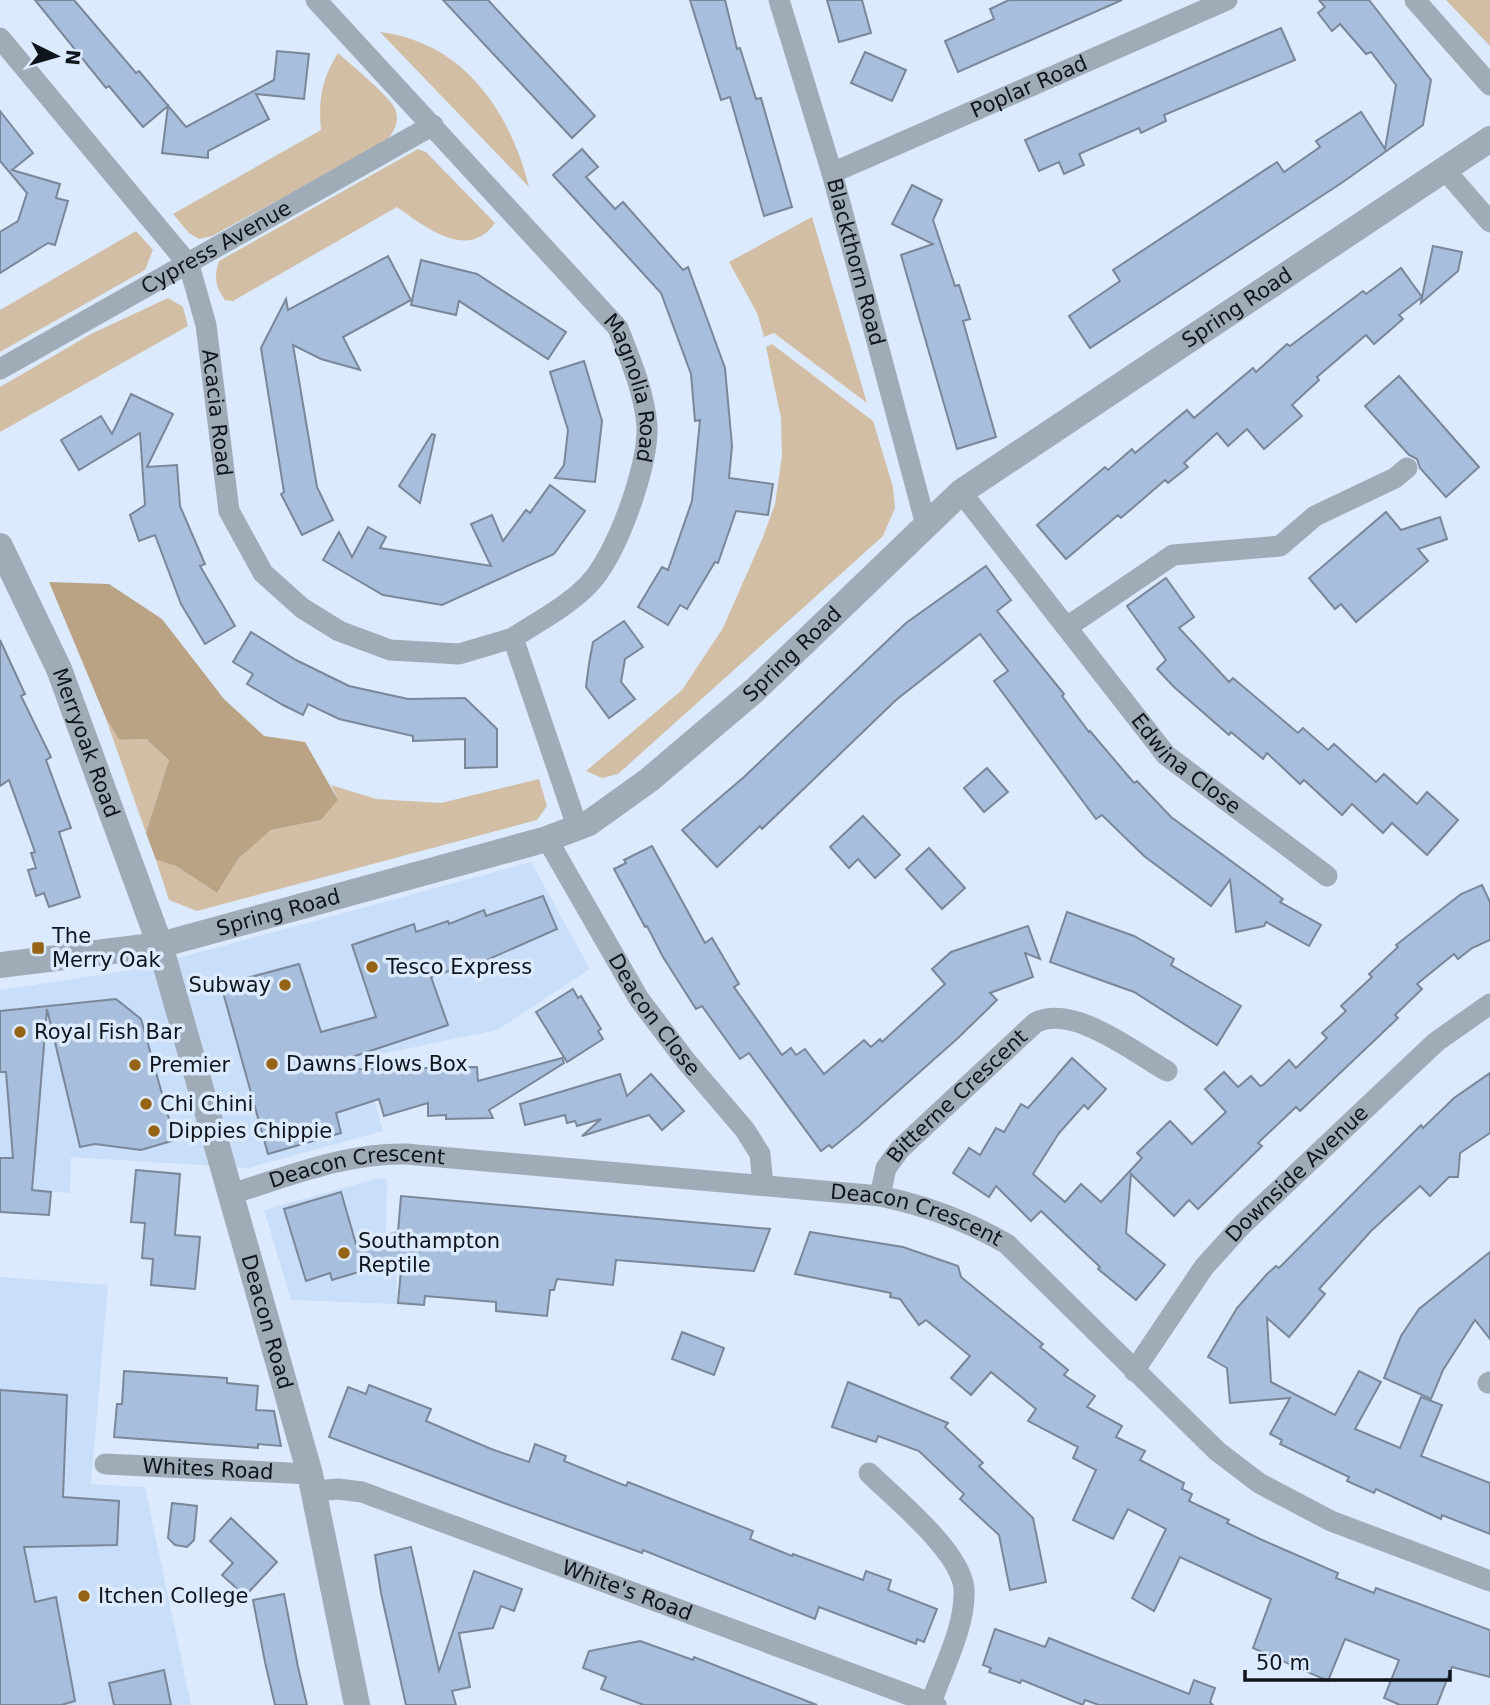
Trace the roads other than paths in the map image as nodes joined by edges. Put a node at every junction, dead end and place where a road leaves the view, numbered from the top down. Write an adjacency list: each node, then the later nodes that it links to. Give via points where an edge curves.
1 (316, 0): 7 (street, Magnolia Road)
2 (779, 0): 10 (street, Blackthorn Road)
3 (1227, 0): 10 (street, Poplar Road)
4 (1415, 0): 6 (street)
5 (0, 38): 12 (street, Acacia Road)
6 (1490, 85)
7 (433, 125): 12 (street, Cypress Avenue); 19 (street, Magnolia Road, via 618,328 637,376 647,428 621,536 588,585)
8 (1490, 139): 9 (street, Spring Road)
9 (1445, 170): 11 (street); 15 (street, Spring Road)
10 (832, 173): 16 (street, Blackthorn Road)
11 (1490, 222)
12 (189, 265): 13 (street, Cypress Avenue); 19 (street, Acacia Road, via 206,324 229,511 263,573 302,608 339,631 390,650 459,654)
13 (0, 369)
14 (1408, 468): 18 (street, via 1315,516 1280,546 1173,555)
15 (961, 492): 16 (street, Spring Road); 18 (street, Edwina Close)
16 (926, 525): 20 (street, Spring Road, via 755,690 649,780)
17 (0, 546): 23 (street, Merryoak Road, via 63,680)
18 (1067, 628): 22 (street, Edwina Close, via 1166,755)
19 (513, 638): 20 (street)
20 (578, 829): 21 (street, Spring Road)
21 (547, 839): 23 (street, Spring Road); 27 (street, Deacon Close, via 639,999 760,1154)
22 (1326, 876)
23 (160, 946): 24 (street, Spring Road); 28 (street, Deacon Road)
24 (0, 965)
25 (1490, 1004): 30 (street, Downside Avenue, via 1436,1042 1242,1225 1204,1267)
26 (1167, 1071): 29 (street, Bitterne Crescent, via 1082,1022 1046,1017 900,1149 886,1168)
27 (763, 1185): 28 (street, Deacon Crescent, via 373,1153); 29 (street, Deacon Crescent)
28 (231, 1194): 33 (street, Deacon Road)
29 (880, 1196): 30 (street, Deacon Crescent, via 931,1207 1007,1244)
30 (1134, 1371): 34 (street, Deacon Crescent, via 1224,1457 1259,1483 1331,1521)
31 (105, 1464): 33 (street, Whites Road)
32 (869, 1473): 35 (street, via 948,1553 964,1587 961,1613)
33 (312, 1483): 35 (street, White's Road, via 362,1492); 36 (street, Deacon Road)
34 (1490, 1581)
35 (933, 1704)
36 (357, 1705)

